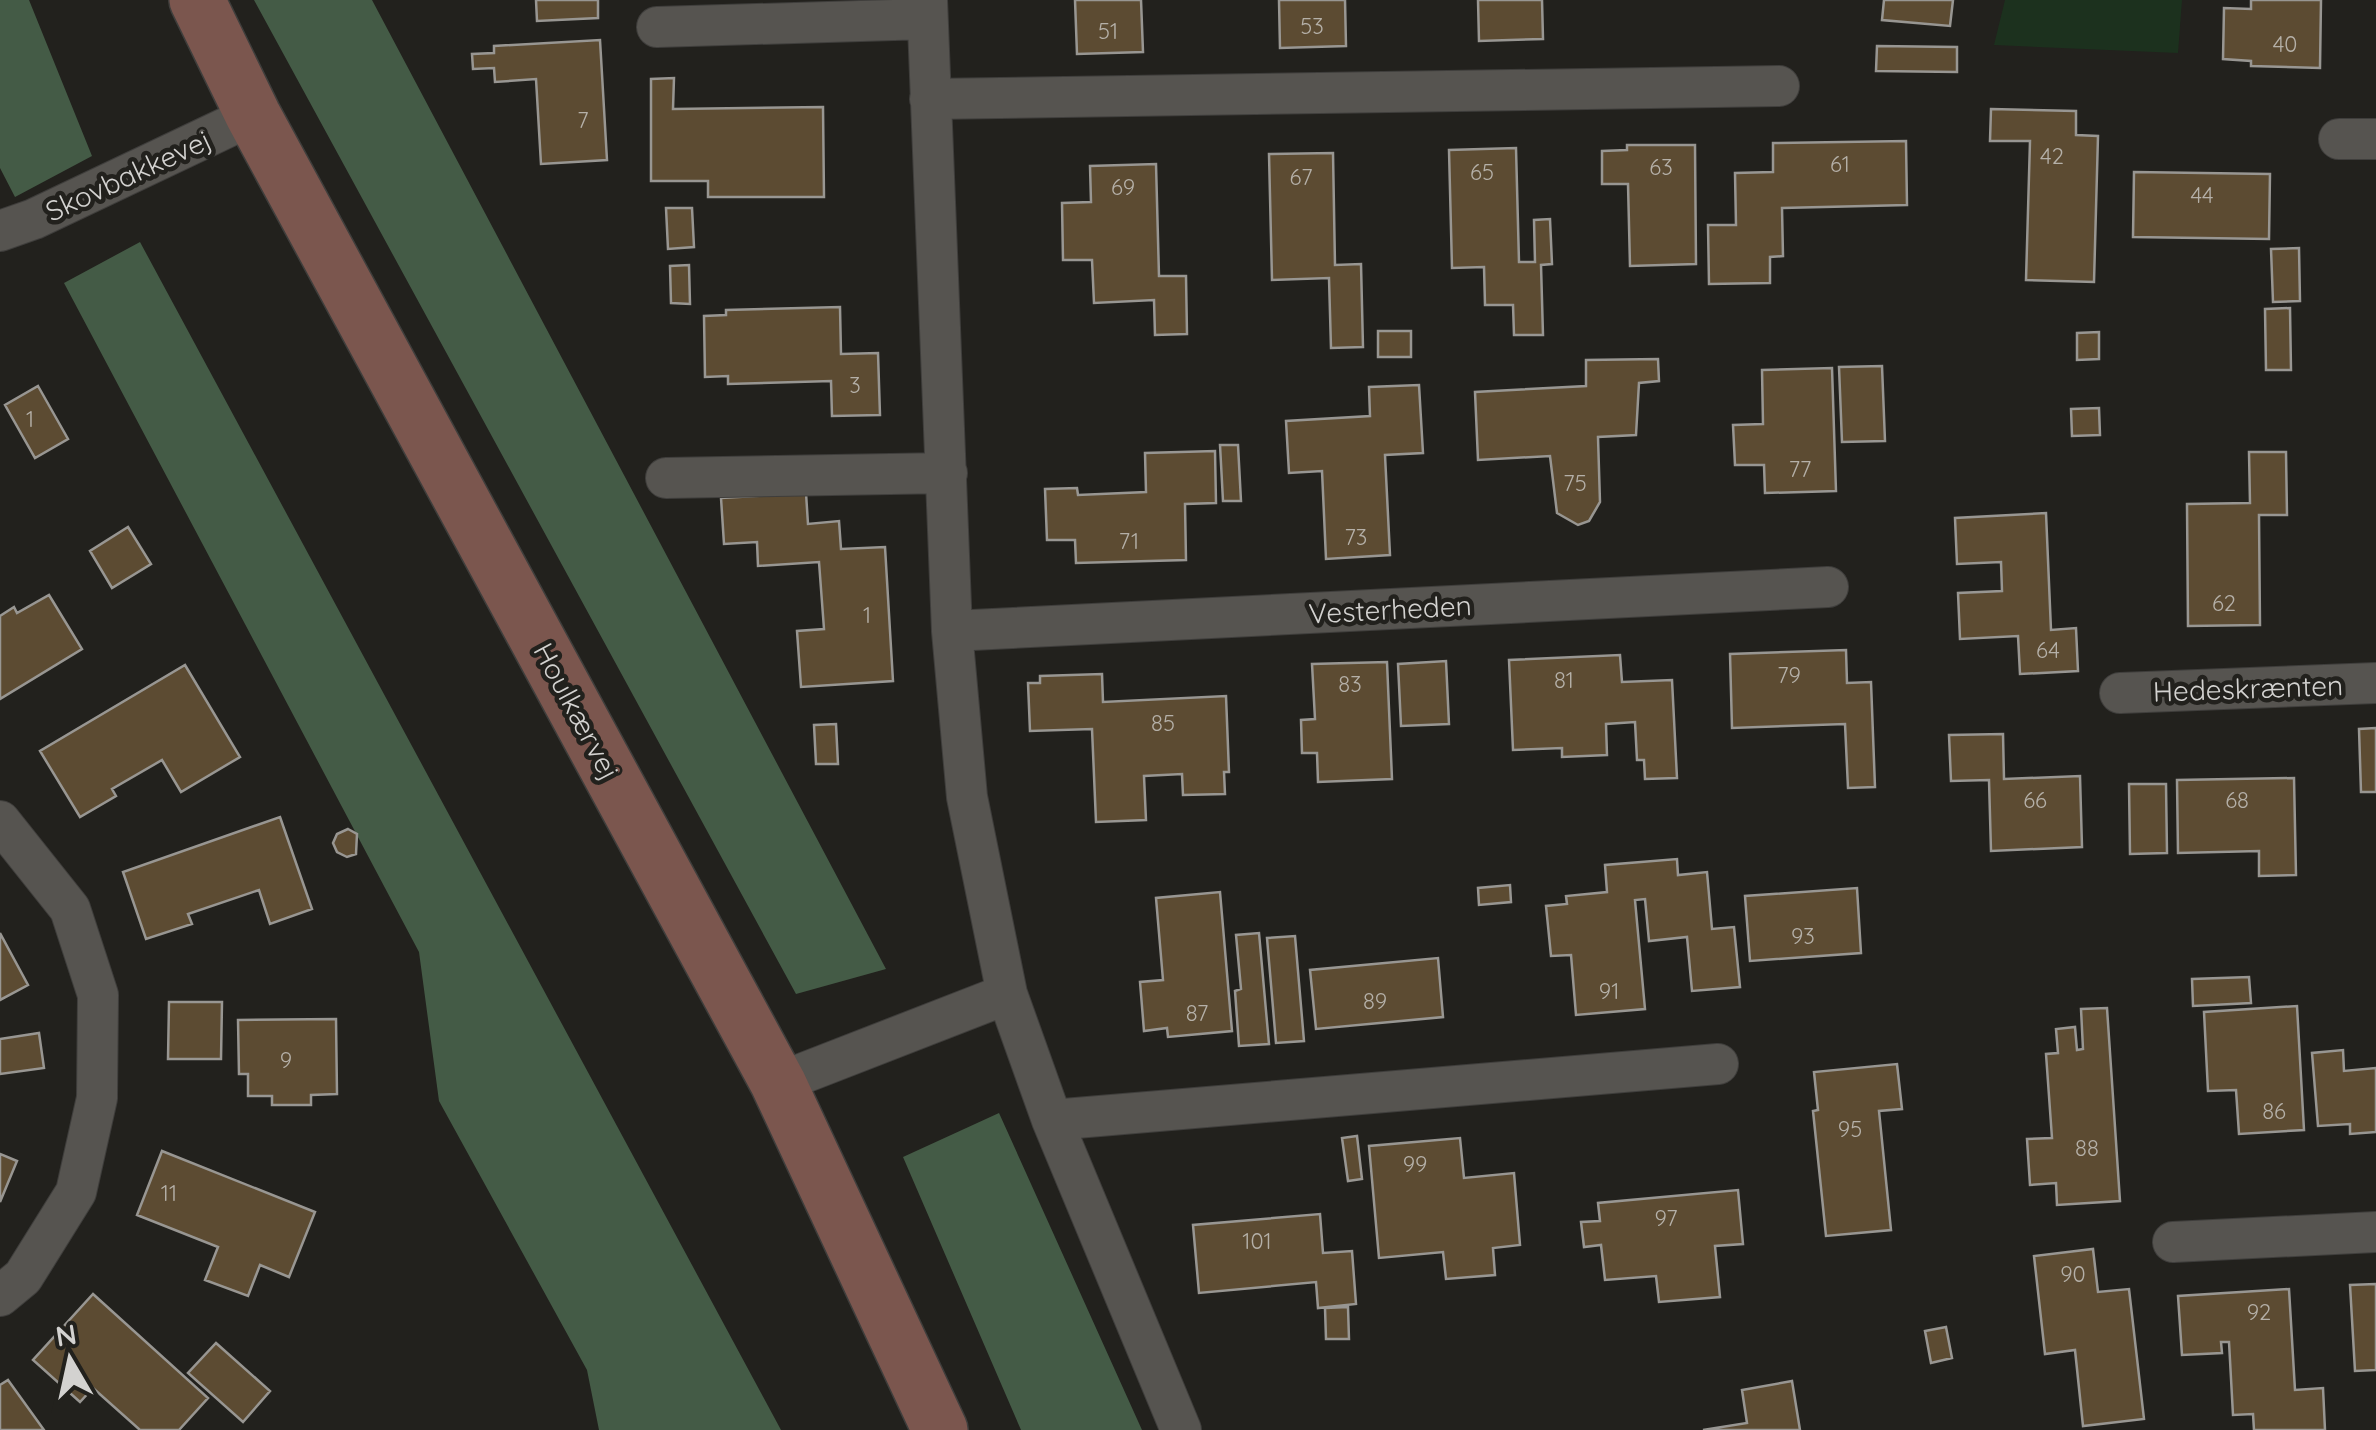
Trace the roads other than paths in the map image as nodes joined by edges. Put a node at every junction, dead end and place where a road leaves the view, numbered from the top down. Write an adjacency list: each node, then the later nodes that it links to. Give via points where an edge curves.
1 (198, 0): 6 (street, Houlkærvej)
2 (927, 10): 3 (street); 5 (street)
3 (657, 27)
4 (1779, 86): 5 (street)
5 (930, 99): 8 (street)
6 (254, 115): 7 (street, Skovbakkevej); 17 (street, Houlkærvej)
7 (0, 230)
8 (947, 473): 9 (street); 11 (street)
9 (666, 478)
10 (1828, 587): 11 (street, Vesterheden)
11 (952, 630): 15 (street, via 967,797)
12 (2376, 683): 13 (street, Hedeskrænten)
13 (2120, 692)
14 (0, 821): 21 (street, via 70,909 98,995 97,1098 76,1192 23,1276)
15 (1007, 994): 17 (street); 18 (street)
16 (1718, 1064): 18 (street)
17 (778, 1084): 22 (street, Houlkærvej)
18 (1052, 1120): 23 (street)
19 (2376, 1232): 20 (street)
20 (2173, 1242)
21 (0, 1296)
22 (940, 1430)
23 (1180, 1430)

